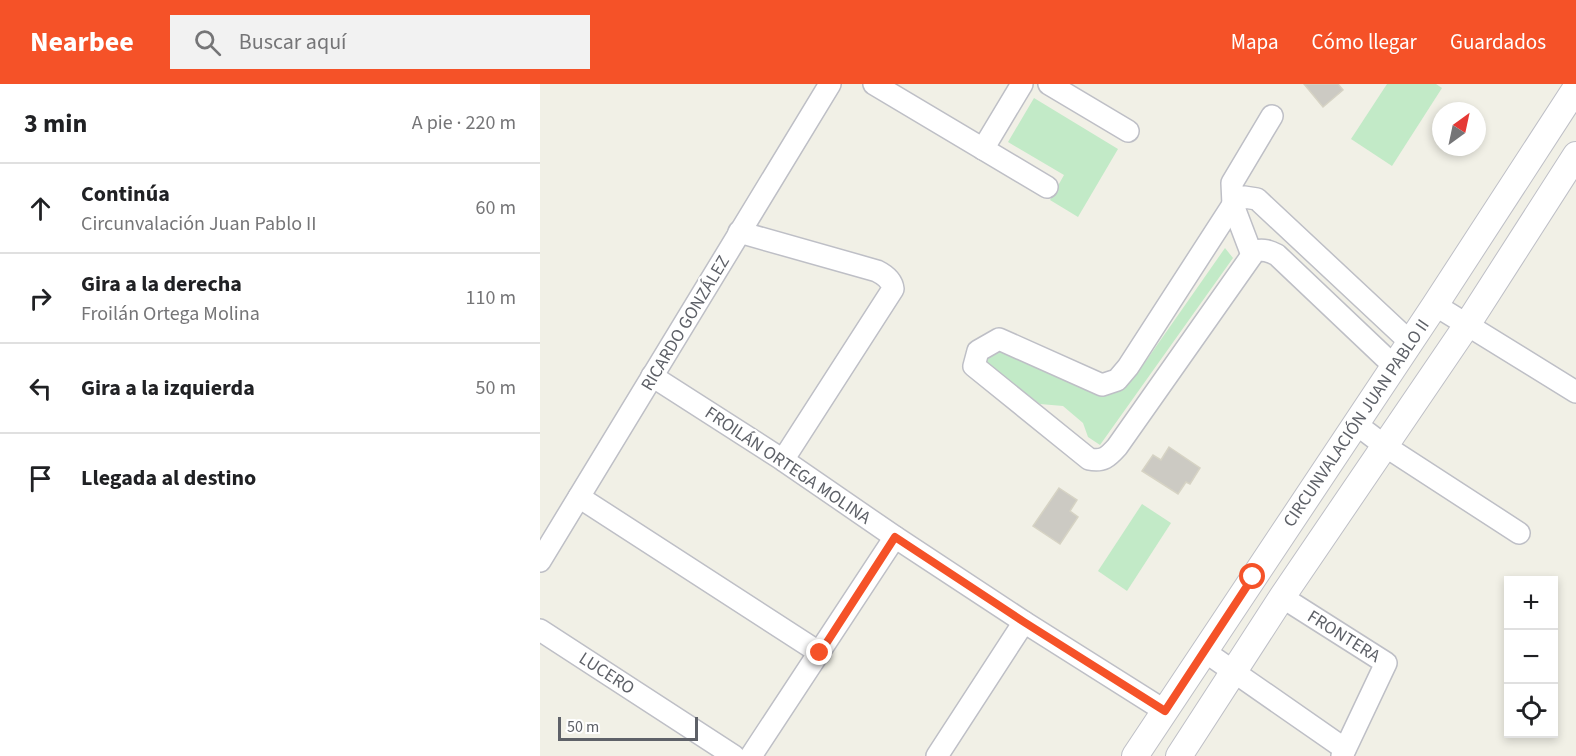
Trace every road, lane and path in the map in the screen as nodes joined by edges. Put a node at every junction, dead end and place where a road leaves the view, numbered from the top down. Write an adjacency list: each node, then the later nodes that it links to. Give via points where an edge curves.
1 (830, 84): 12 (street, RICARDO GONZÁLEZ)
2 (874, 84): 8 (street)
3 (1022, 84): 8 (street)
4 (1049, 84): 7 (street)
5 (1576, 88): 14 (street, CIRCUNVALACIÓN JUAN PABLO II)
6 (1272, 116): 11 (street, via 1232,183)
7 (1128, 131)
8 (983, 150): 10 (street)
9 (1576, 155): 15 (street, CIRCUNVALACIÓN JUAN PABLO II)
10 (1047, 187)
11 (1233, 205): 13 (street); 13 (street, via 1117,380 1102,386 999,339 978,351 974,366 1089,459 1104,459 1117,447); 16 (street, via 1245,198 1257,199)
12 (740, 232): 18 (street, RICARDO GONZÁLEZ); 22 (street, via 877,271 891,282 892,289)
13 (1252, 255): 17 (street, via 1260,250 1277,255)
14 (1435, 305): 15 (street); 16 (street, CIRCUNVALACIÓN JUAN PABLO II)
15 (1467, 325): 19 (street); 21 (street, CIRCUNVALACIÓN JUAN PABLO II)
16 (1410, 342): 17 (street, CIRCUNVALACIÓN JUAN PABLO II)
17 (1394, 366): 20 (street, CIRCUNVALACIÓN JUAN PABLO II)
18 (652, 376): 22 (street, FROILÁN ORTEGA MOLINA); 23 (street, RICARDO GONZÁLEZ)
19 (1576, 392)
20 (1356, 424): 21 (street); 30 (street, CIRCUNVALACIÓN JUAN PABLO II)
21 (1385, 446): 24 (street); 27 (street, CIRCUNVALACIÓN JUAN PABLO II)
22 (783, 460): 25 (street, FROILÁN ORTEGA MOLINA)
23 (579, 496): 26 (street, RICARDO GONZÁLEZ); 31 (street)
24 (1519, 533)
25 (895, 537): 28 (street, FROILÁN ORTEGA MOLINA); 31 (street)
26 (540, 561)
27 (1282, 597): 32 (street, CIRCUNVALACIÓN JUAN PABLO II); 34 (street, FRONTERA, via 1386,663)
28 (1024, 622): 33 (street, FROILÁN ORTEGA MOLINA); 37 (street)
29 (540, 630): 35 (street, LUCERO)
30 (1204, 651): 32 (street, FRONTERA); 33 (street, CIRCUNVALACIÓN JUAN PABLO II)
31 (820, 653): 36 (street)
32 (1233, 672): 34 (street, FRONTERA); 39 (street, CIRCUNVALACIÓN JUAN PABLO II)
33 (1165, 711): 38 (street, CIRCUNVALACIÓN JUAN PABLO II)
34 (1344, 753)
35 (734, 756)
36 (751, 756)
37 (937, 756)
38 (1135, 756)
39 (1179, 756)

